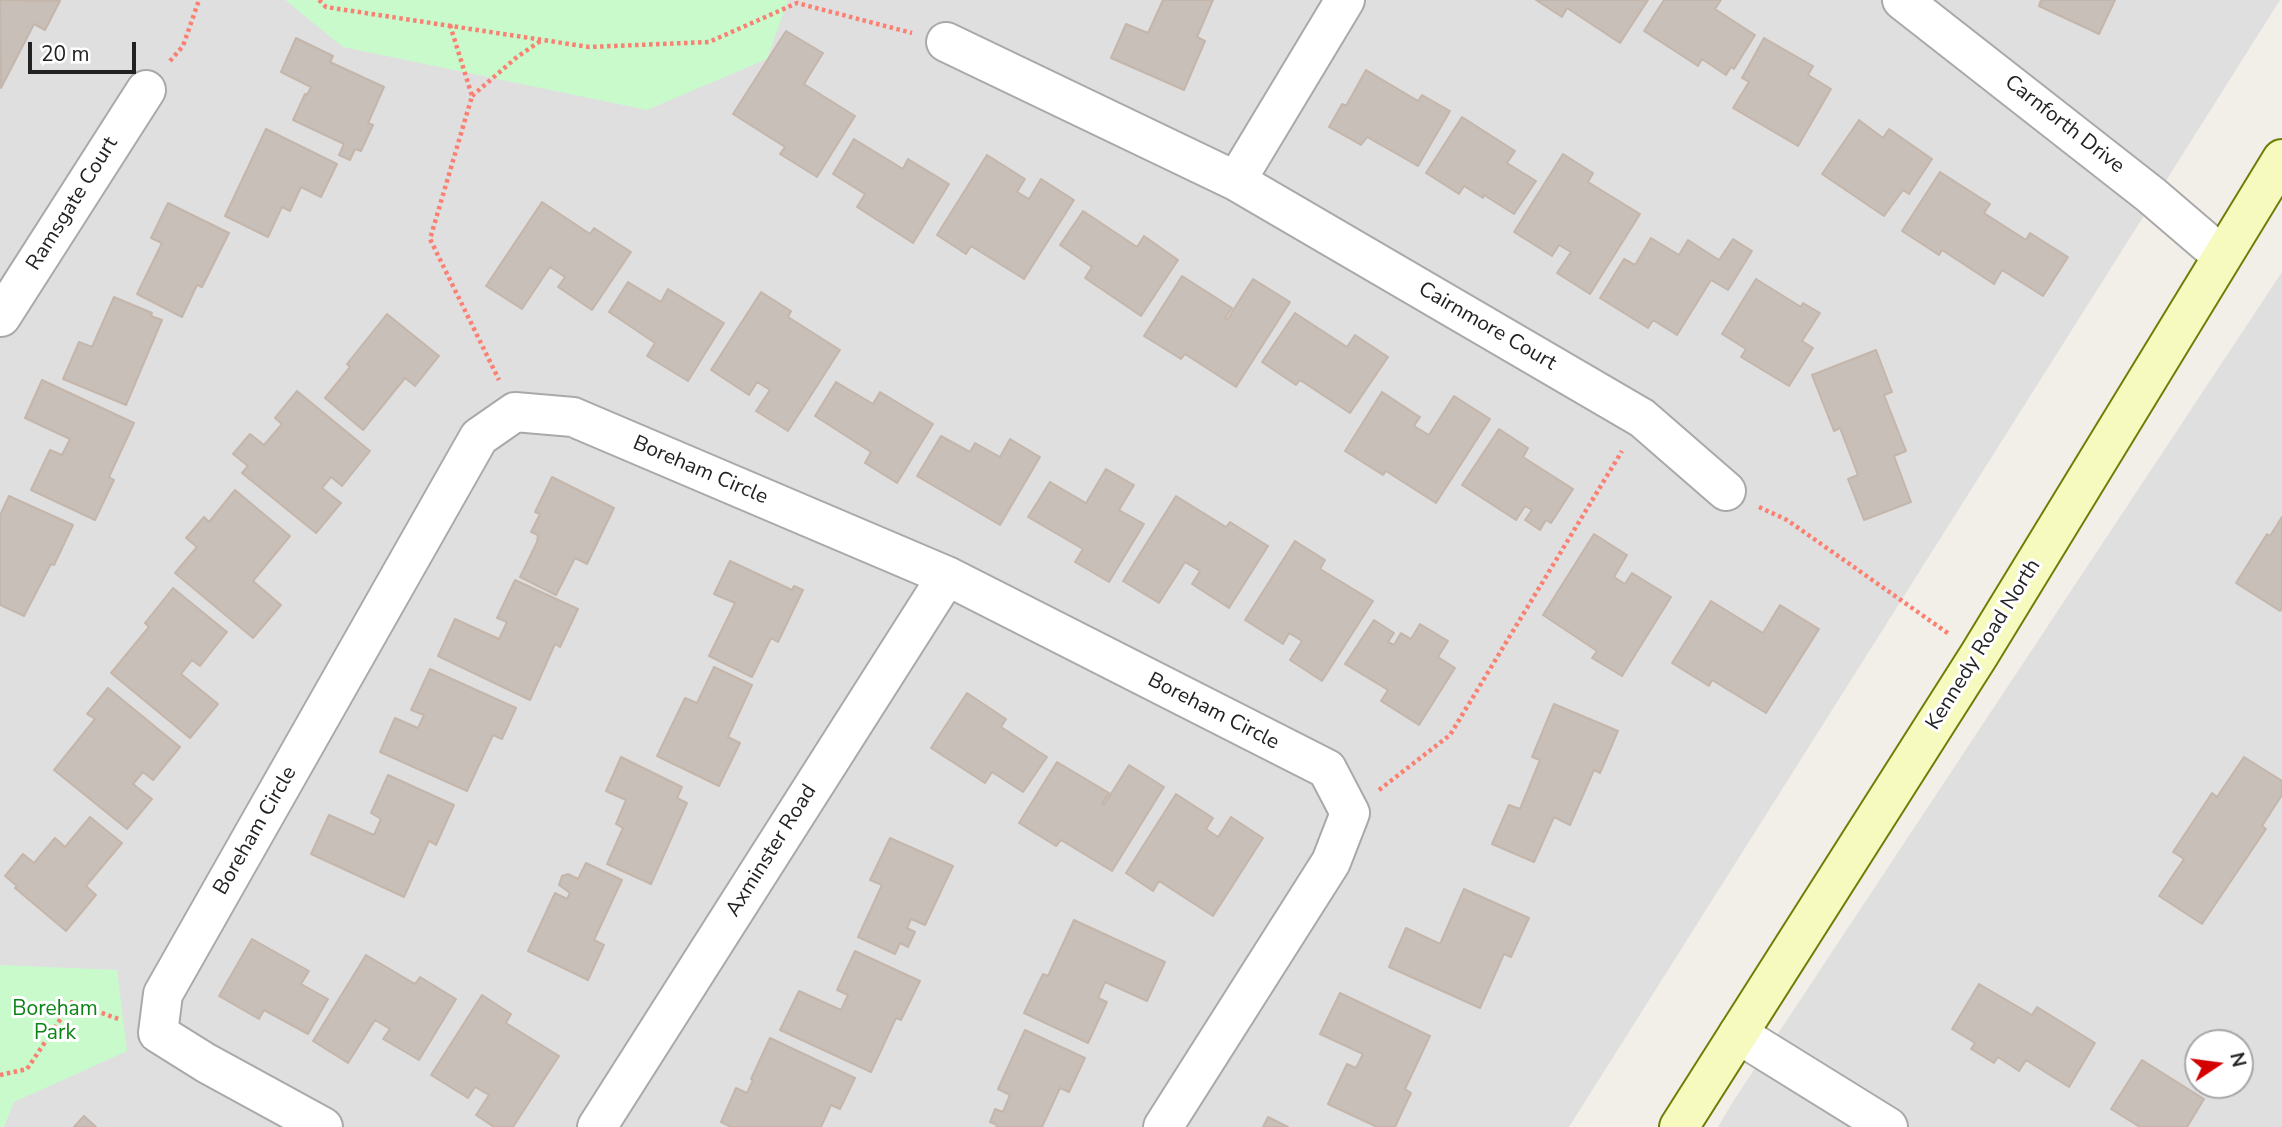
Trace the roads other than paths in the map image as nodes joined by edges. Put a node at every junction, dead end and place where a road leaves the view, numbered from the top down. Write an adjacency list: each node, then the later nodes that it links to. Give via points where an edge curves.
1 (1345, 0): 6 (street)
2 (1907, 1): 7 (street, Carnforth Drive)
3 (946, 42): 6 (street, Cairnmore Court)
4 (146, 90): 8 (street, Ramsgate Court)
5 (2282, 159): 7 (main road, Kennedy Road North)
6 (1236, 181): 9 (street, Cairnmore Court, via 1643,418)
7 (2221, 255): 11 (main road, Kennedy Road North, via 1979,655)
8 (0, 318)
9 (1726, 492)
10 (947, 576): 12 (street, Boreham Circle, via 573,417 515,412 479,437 163,994 158,1033); 13 (street, Axminster Road); 14 (street, Boreham Circle, via 1327,769 1350,813 1331,862)
11 (1738, 1034): 15 (main road, Kennedy Road North); 16 (street)
12 (323, 1127)
13 (597, 1127)
14 (1163, 1127)
15 (1679, 1127)
16 (1888, 1127)

